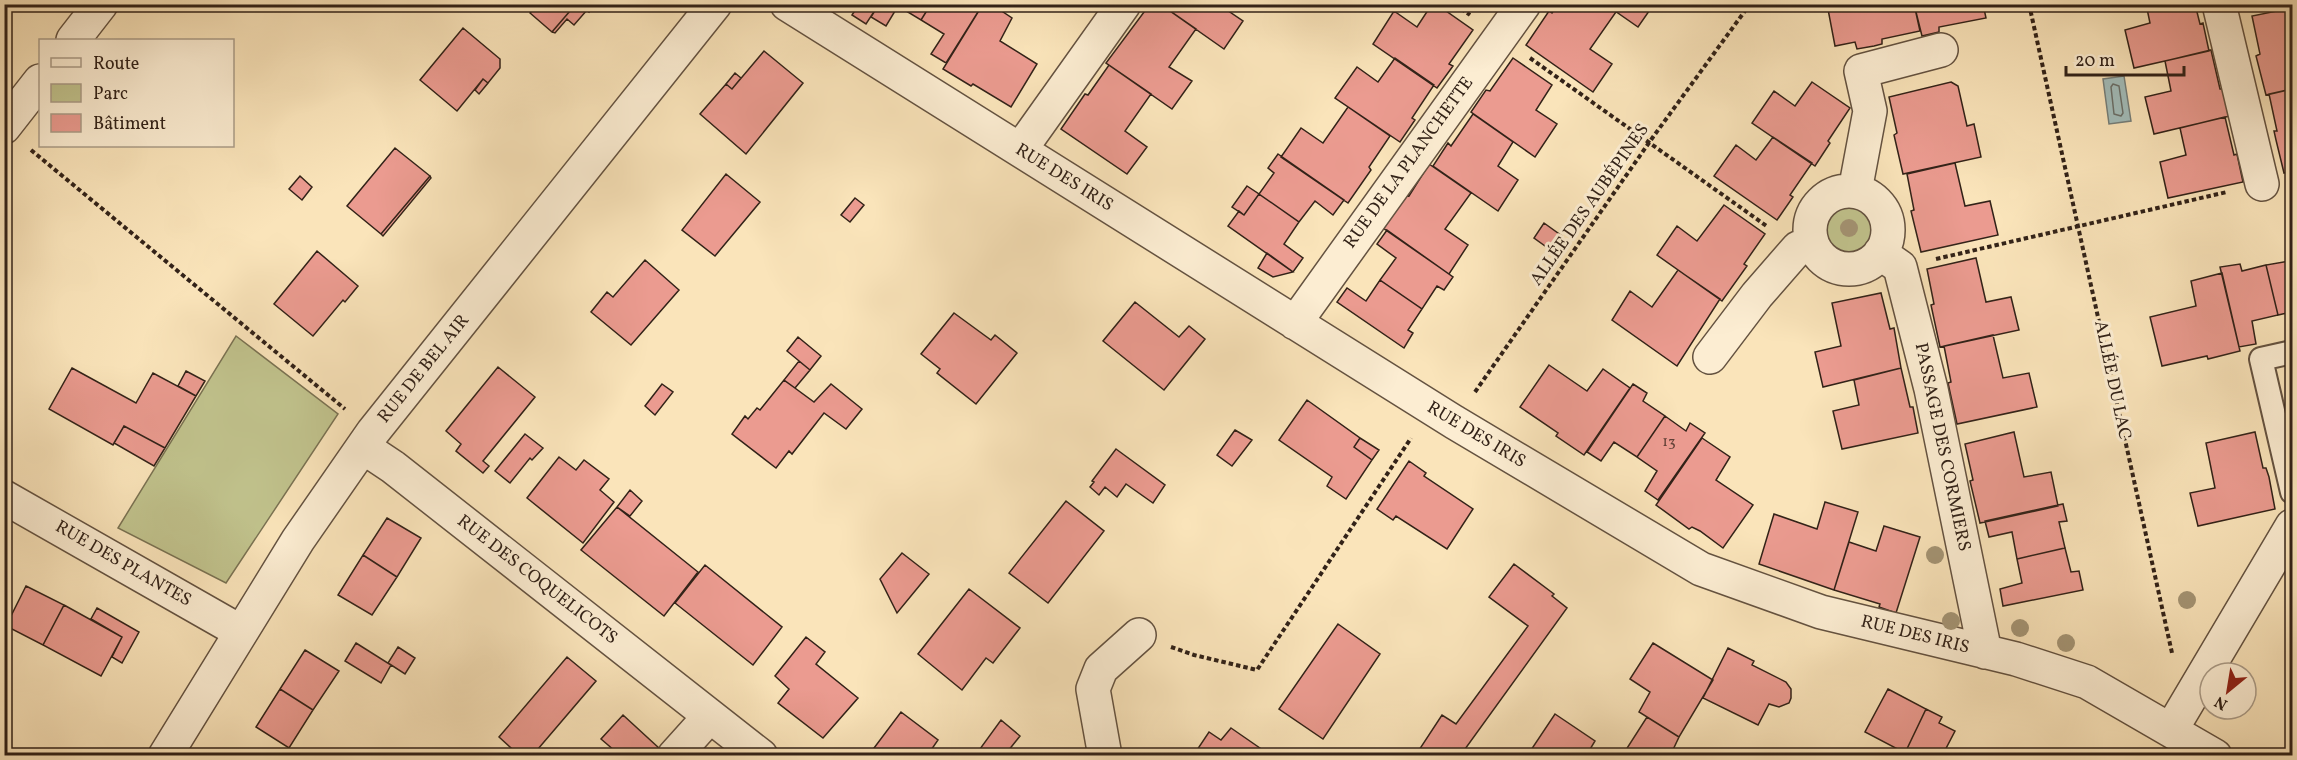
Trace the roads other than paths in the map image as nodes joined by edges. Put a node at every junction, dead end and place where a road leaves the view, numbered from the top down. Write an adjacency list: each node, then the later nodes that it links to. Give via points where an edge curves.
1 (715, 4): 19 (street, RUE DE BEL AIR)
2 (788, 4): 11 (street, RUE DES IRIS)
3 (1124, 4): 11 (street)
4 (1524, 4): 16 (street, RUE DE LA PLANCHETTE)
5 (97, 6): 7 (street)
6 (2224, 6): 12 (street)
7 (74, 39)
8 (1941, 50): 13 (street, via 1861,70 1870,111)
9 (39, 83): 10 (street)
10 (14, 135)
11 (1020, 150): 16 (street, RUE DES IRIS)
12 (2262, 183)
13 (1854, 191): 14 (street, via 1828,196 1818,205); 15 (street, PASSAGE DES CORMIERS, via 1867,195 1885,215)
14 (1805, 246): 15 (street, via 1837,267 1861,267); 18 (street, via 1757,295)
15 (1890, 260): 25 (street, PASSAGE DES CORMIERS, via 1931,388)
16 (1295, 322): 25 (street, RUE DES IRIS, via 1701,569 1821,612)
17 (2292, 352): 20 (lane, via 2260,360)
18 (1710, 357)
19 (368, 440): 23 (street, RUE DE BEL AIR, via 298,540); 26 (street, RUE DES COQUELICOTS, via 393,467)
20 (2292, 492)
21 (4, 497): 23 (street, RUE DES PLANTES)
22 (2292, 526): 27 (street)
23 (241, 632): 28 (street, RUE DE BEL AIR)
24 (1139, 635): 31 (street, via 1101,669 1093,689)
25 (1985, 652): 27 (street, RUE DES IRIS, via 2087,682)
26 (710, 716): 29 (street); 30 (street, RUE DES COQUELICOTS)
27 (2193, 739)
28 (165, 756)
29 (674, 756)
30 (761, 756)
31 (1105, 756)

